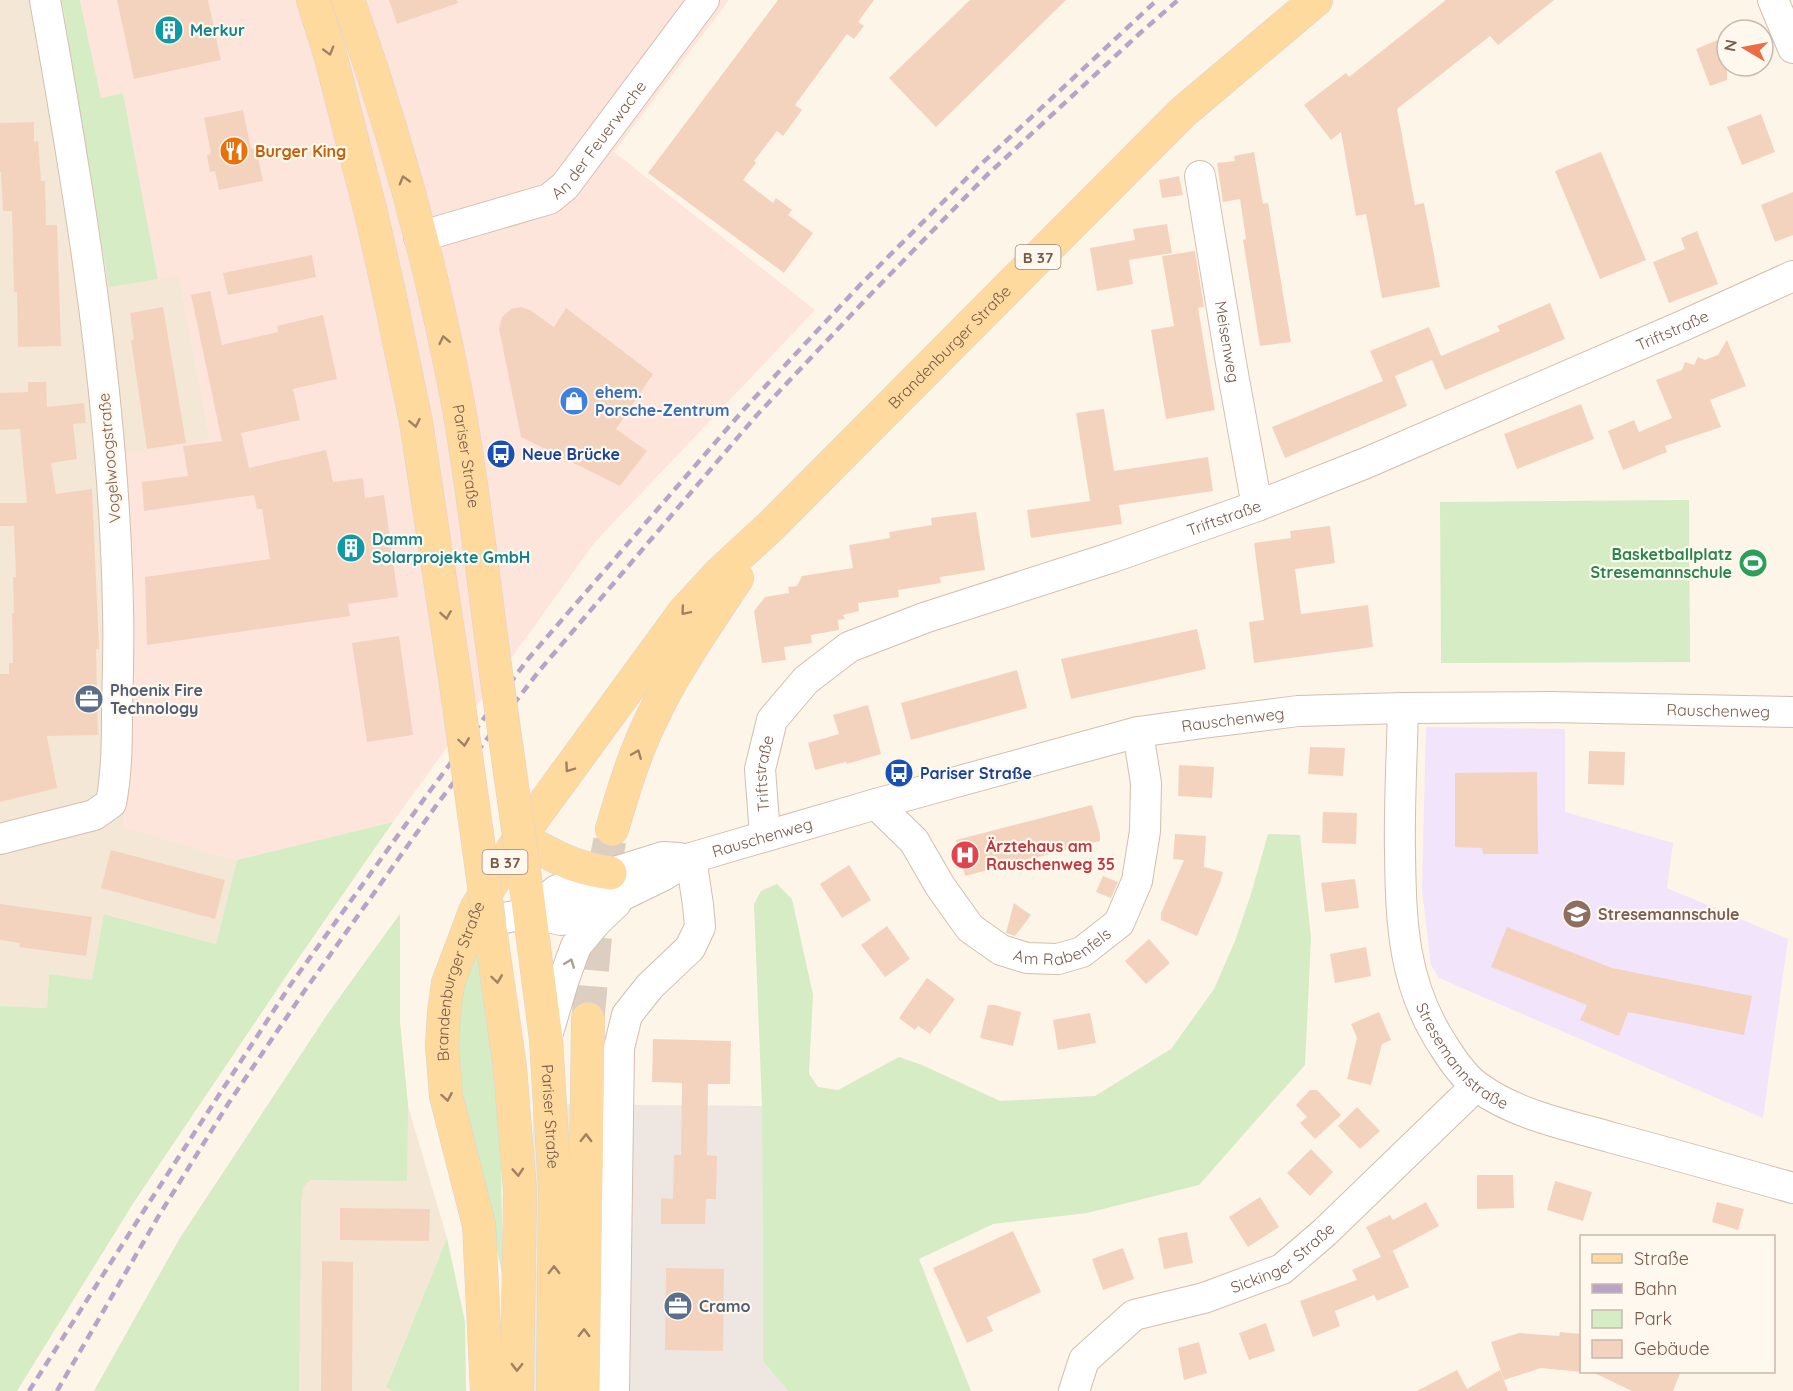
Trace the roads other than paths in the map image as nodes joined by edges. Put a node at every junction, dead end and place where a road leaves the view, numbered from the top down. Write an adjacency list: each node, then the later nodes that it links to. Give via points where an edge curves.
1 (45, 0): 20 (street, Vogelwoogstraße, via 70,142 112,465 119,644 116,775 111,803 94,815)
2 (313, 0): 24 (main road, one-way to 24, bridge, via 371,213 416,422)
3 (348, 0): 9 (main road, Pariser Straße, one-way to 3)
4 (704, 0): 9 (street, An der Feuerwache, via 565,186 549,199)
5 (1316, 0): 12 (main road, Brandenburger Straße / B 37, via 1182,113)
6 (1773, 0): 7 (street)
7 (1793, 48)
8 (1200, 176): 11 (street, Meisenweg)
9 (419, 237): 17 (main road, Pariser Straße, one-way to 9, bridge, via 462,427 433,285)
10 (1793, 276): 11 (street, Triftstraße, via 1377,458)
11 (1257, 506): 19 (street, Triftstraße, via 849,647 806,680 772,720 760,769)
12 (771, 526): 18 (main road, Brandenburger Straße / B 37, one-way to 12, via 629,772 651,720 681,664); 29 (main road, Brandenburger Straße / B 37, one-way to 29, via 712,580 684,612 524,831 476,909 448,983 442,1045 446,1096 479,1226)
13 (1403, 708): 14 (street, Rauschenweg); 15 (street, Rauschenweg, via 1298,711); 27 (street, Stresemannstraße, via 1400,908 1408,961 1431,1027)
14 (1793, 712)
15 (1138, 732): 16 (street, Rauschenweg); 16 (street, Am Rabenfels, via 1146,783 1145,831 1137,881 1119,923 1083,952 1058,959 1027,958 1001,950 970,928 914,841)
16 (876, 804): 19 (street, Rauschenweg)
17 (516, 819): 22 (main road, via 539,848); 23 (main road, Pariser Straße, bridge)
18 (612, 829)
19 (765, 835): 21 (street, Rauschenweg)
20 (0, 838)
21 (691, 858): 22 (street, Rauschenweg, via 663,857); 33 (street, via 700,927 690,948 650,986 627,1015 620,1048)
22 (618, 884): 23 (street, Rauschenweg, via 561,920); 26 (street, one-way to 22, via 576,946 597,921)
23 (530, 913): 24 (street); 26 (main road, Pariser Straße)
24 (489, 921): 30 (main road, one-way to 30, via 510,1067 519,1191)
25 (588, 1019): 32 (main road, one-way to 25)
26 (546, 1039): 31 (main road, Pariser Straße, one-way to 26, via 555,1190)
27 (1476, 1086): 28 (street, Stresemannstraße, via 1523,1110 1563,1124); 34 (street, Sickinger Straße, via 1282,1269 1204,1298 1134,1315 1084,1360)
28 (1793, 1188)
29 (487, 1391)
30 (517, 1391)
31 (553, 1391)
32 (583, 1391)
33 (614, 1391)
34 (1074, 1391)

